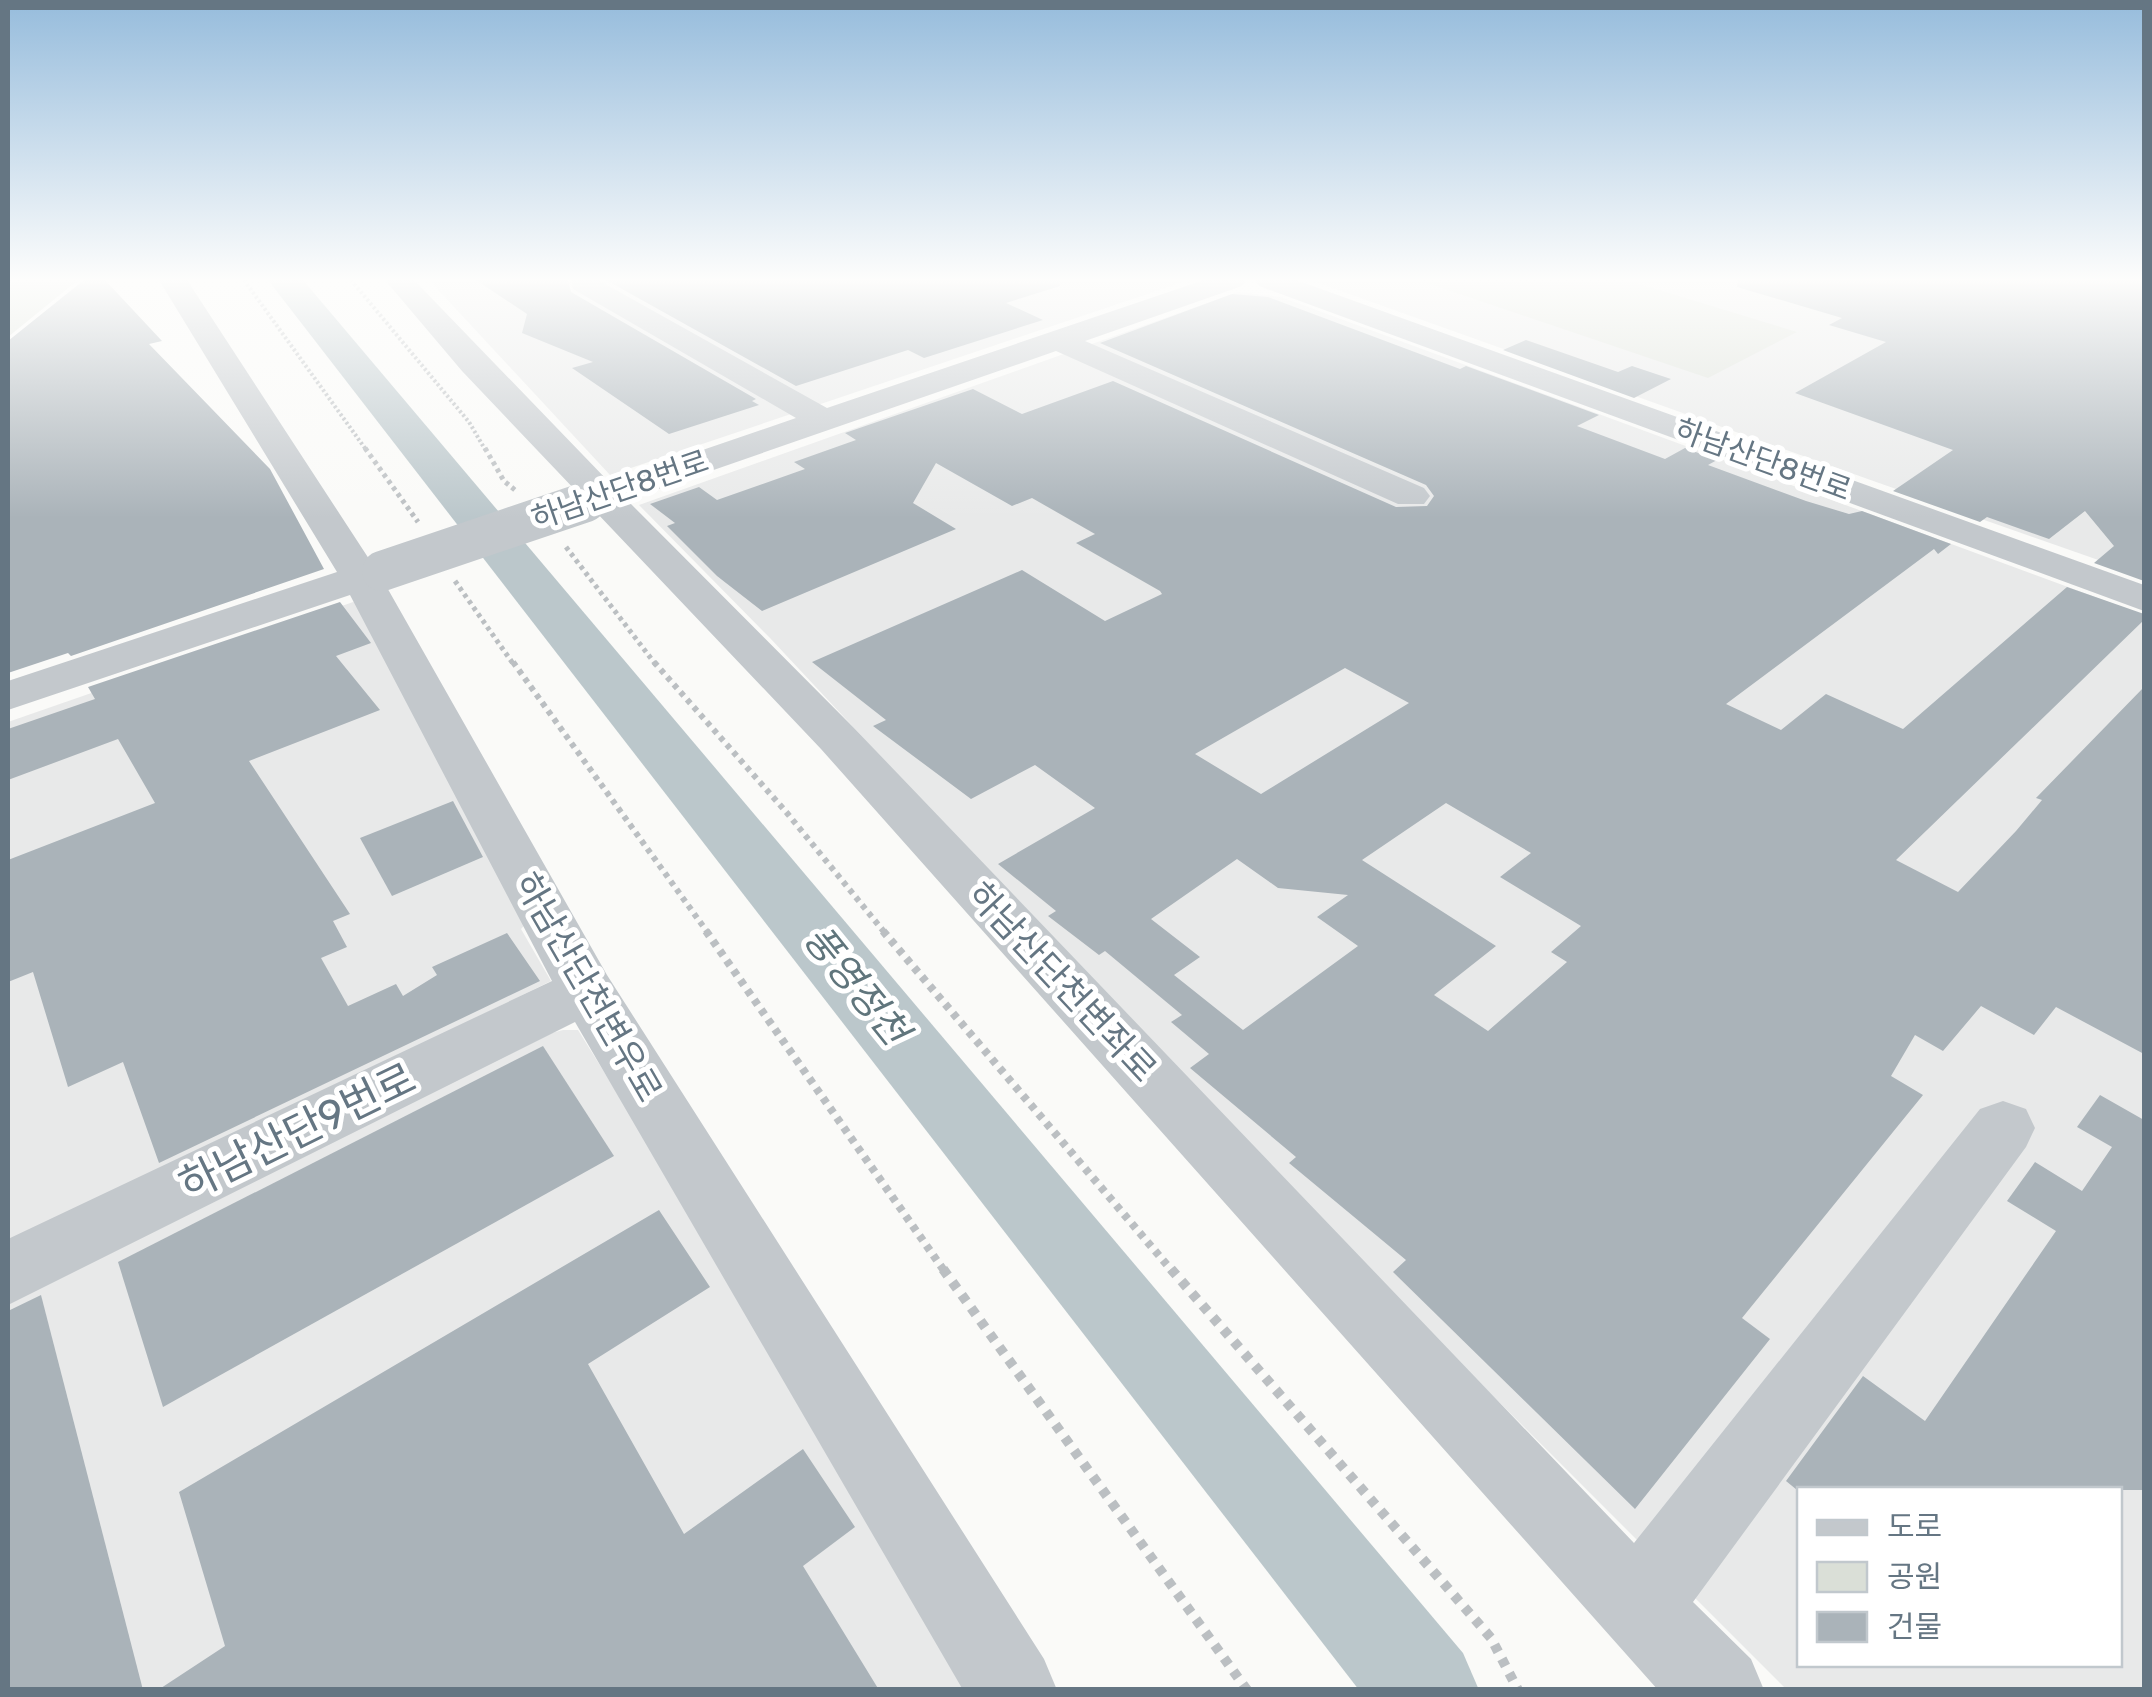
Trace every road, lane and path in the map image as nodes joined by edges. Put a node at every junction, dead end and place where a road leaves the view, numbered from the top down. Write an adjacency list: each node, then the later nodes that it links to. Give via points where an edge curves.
1 (227, 359): 15 (street, 하남산단천변우로)
2 (302, 359): 14 (path)
3 (417, 359): 10 (path, via 470,422 504,482)
4 (469, 359): 12 (street, 하남산단천변좌로)
5 (717, 359): 9 (street)
6 (1002, 359): 9 (street, 하남산단8번로)
7 (1101, 359): 11 (street)
8 (1486, 359): 17 (street, 하남산단8번로)
9 (824, 420): 12 (street, 하남산단8번로)
10 (521, 494)
11 (1411, 496)
12 (595, 499): 15 (street, 하남산단8번로, bridge); 22 (street, 하남산단천변좌로, via 852,754)
13 (558, 535): 25 (path, via 636,641 788,813 964,1031 1491,1638)
14 (424, 539)
15 (372, 574): 18 (street, 하남산단8번로); 19 (street, 하남산단천변우로)
16 (450, 576): 24 (path, via 472,598 829,1112)
17 (2144, 599)
18 (8, 696)
19 (586, 990): 21 (street, 하남산단9번로); 23 (street, 하남산단천변우로)
20 (2003, 1128): 22 (street)
21 (8, 1272)
22 (1637, 1607): 26 (street, 하남산단천변좌로)
23 (1012, 1690)
24 (1248, 1690)
25 (1518, 1690)
26 (1720, 1690)

